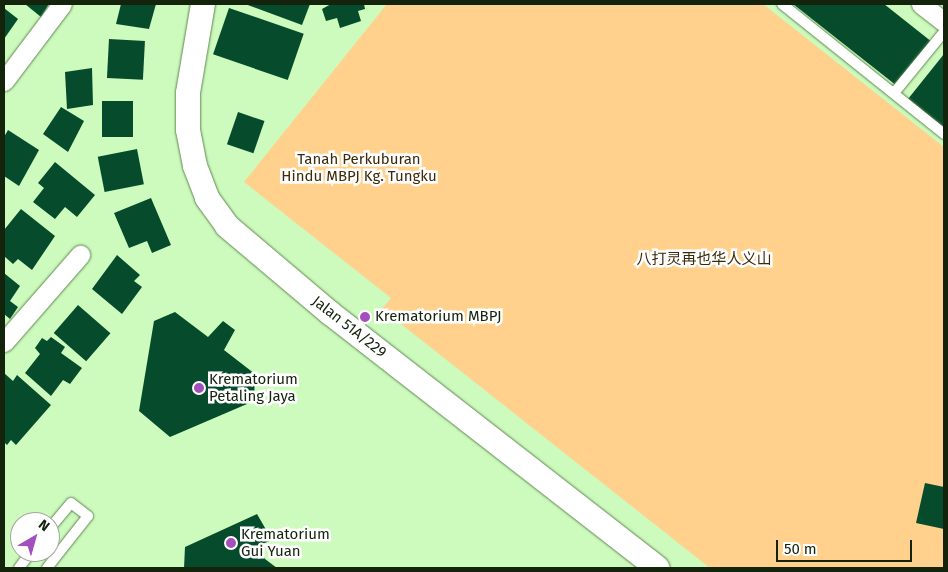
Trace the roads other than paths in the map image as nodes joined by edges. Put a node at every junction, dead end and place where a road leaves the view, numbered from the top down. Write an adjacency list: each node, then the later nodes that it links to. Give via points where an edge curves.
1 (62, 4): 7 (street)
2 (203, 4): 14 (street, Jalan 51A/229, via 188,93 188,130 195,166 207,198 227,226 330,312)
3 (782, 4): 8 (lane)
4 (921, 4): 5 (street)
5 (944, 22)
6 (944, 32): 8 (lane)
7 (4, 81)
8 (894, 93): 9 (lane)
9 (944, 134)
10 (80, 255): 11 (street)
11 (4, 342)
12 (60, 516): 13 (lane, via 71,503 88,516)
13 (60, 552)
14 (657, 568)

